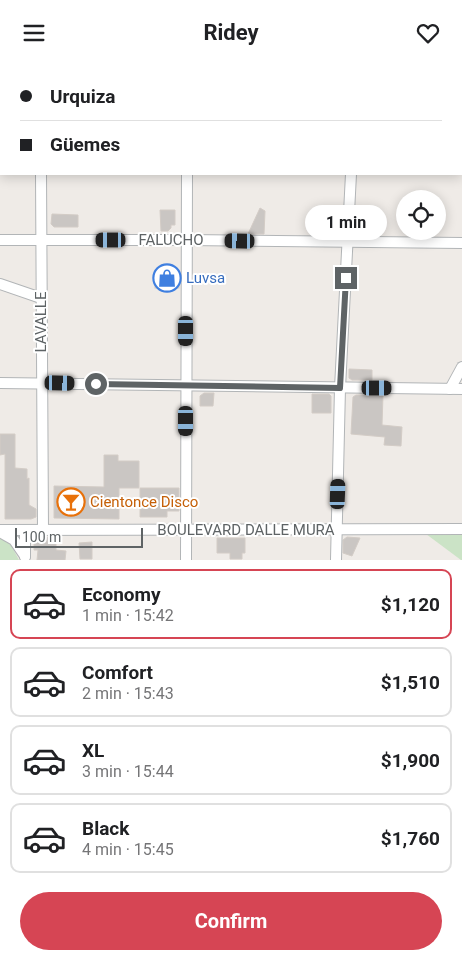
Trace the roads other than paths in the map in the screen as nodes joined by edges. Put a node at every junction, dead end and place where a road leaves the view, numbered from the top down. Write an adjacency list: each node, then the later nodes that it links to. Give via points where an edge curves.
1 (41, 175): 4 (street, LAVALLE)
2 (186, 175): 5 (street)
3 (351, 175): 7 (street)
4 (41, 240): 5 (street, FALUCHO); 6 (street, FALUCHO); 10 (street, LAVALLE)
5 (186, 240): 7 (street, FALUCHO); 14 (street)
6 (0, 241)
7 (348, 242): 8 (street, FALUCHO); 15 (street)
8 (462, 243)
9 (0, 284): 10 (street)
10 (41, 299): 13 (street, LAVALLE)
11 (462, 367): 16 (street)
12 (0, 383): 13 (street)
13 (42, 383): 14 (street); 20 (street, LAVALLE)
14 (186, 385): 15 (street); 21 (street)
15 (340, 388): 16 (street); 22 (street)
16 (450, 389): 17 (street)
17 (462, 389)
18 (462, 529): 22 (street, BOULEVARD DALLE MURA)
19 (25, 530): 20 (street, BOULEVARD DALLE MURA); 23 (street, BOULEVARD DALLE MURA); 24 (street)
20 (43, 530): 21 (street, BOULEVARD DALLE MURA)
21 (186, 530): 22 (street, BOULEVARD DALLE MURA); 25 (street)
22 (337, 530): 26 (street)
23 (0, 531): 24 (street, BOULEVARD DALLE MURA, via 14,540)
24 (25, 558)
25 (186, 560)
26 (336, 560)

